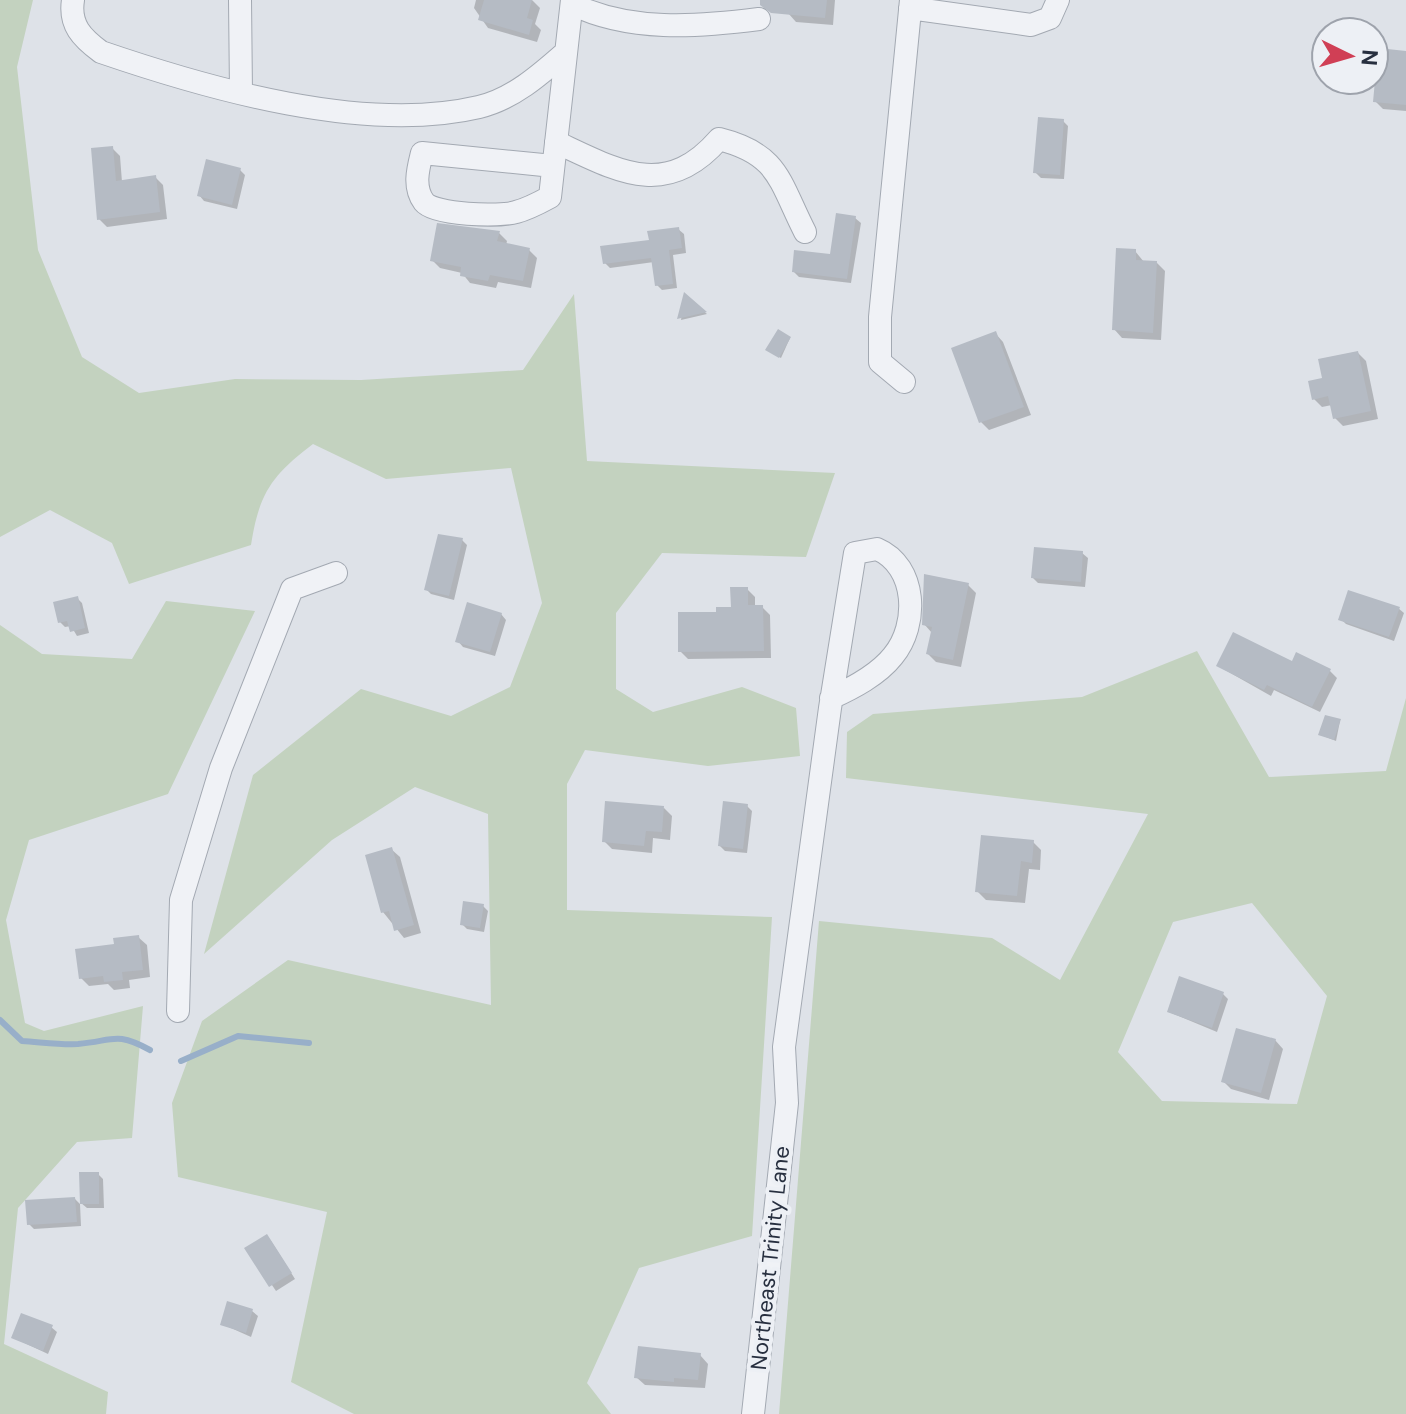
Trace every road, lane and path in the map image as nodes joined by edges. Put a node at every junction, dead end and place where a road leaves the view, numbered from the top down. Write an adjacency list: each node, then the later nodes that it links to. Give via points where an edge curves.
1 (73, 0): 8 (street, via 79,36 101,52)
2 (240, 0): 8 (street)
3 (1058, 0): 5 (street, via 1050,18 1031,25)
4 (572, 2): 6 (street, via 595,15 645,24 708,26); 7 (street)
5 (910, 4): 12 (street, via 880,317 880,362)
6 (759, 19)
7 (566, 52): 8 (street, via 506,96 481,107 429,115 295,105); 9 (street)
8 (241, 92)
9 (556, 142): 10 (street); 11 (street, via 613,168 653,178 689,166 719,139 744,145 768,159)
10 (553, 166): 10 (street, via 550,197 501,216 438,210 423,200 417,174 422,153)
11 (805, 232)
12 (904, 382)
13 (336, 573): 15 (street, via 292,589 221,768 181,900)
14 (831, 698): 14 (street, Northeast Trinity Lane, via 886,664 903,639 910,594 906,576 897,561 877,549 855,553); 16 (street, Northeast Trinity Lane, via 784,1047 787,1103)
15 (178, 1011)
16 (753, 1414)

